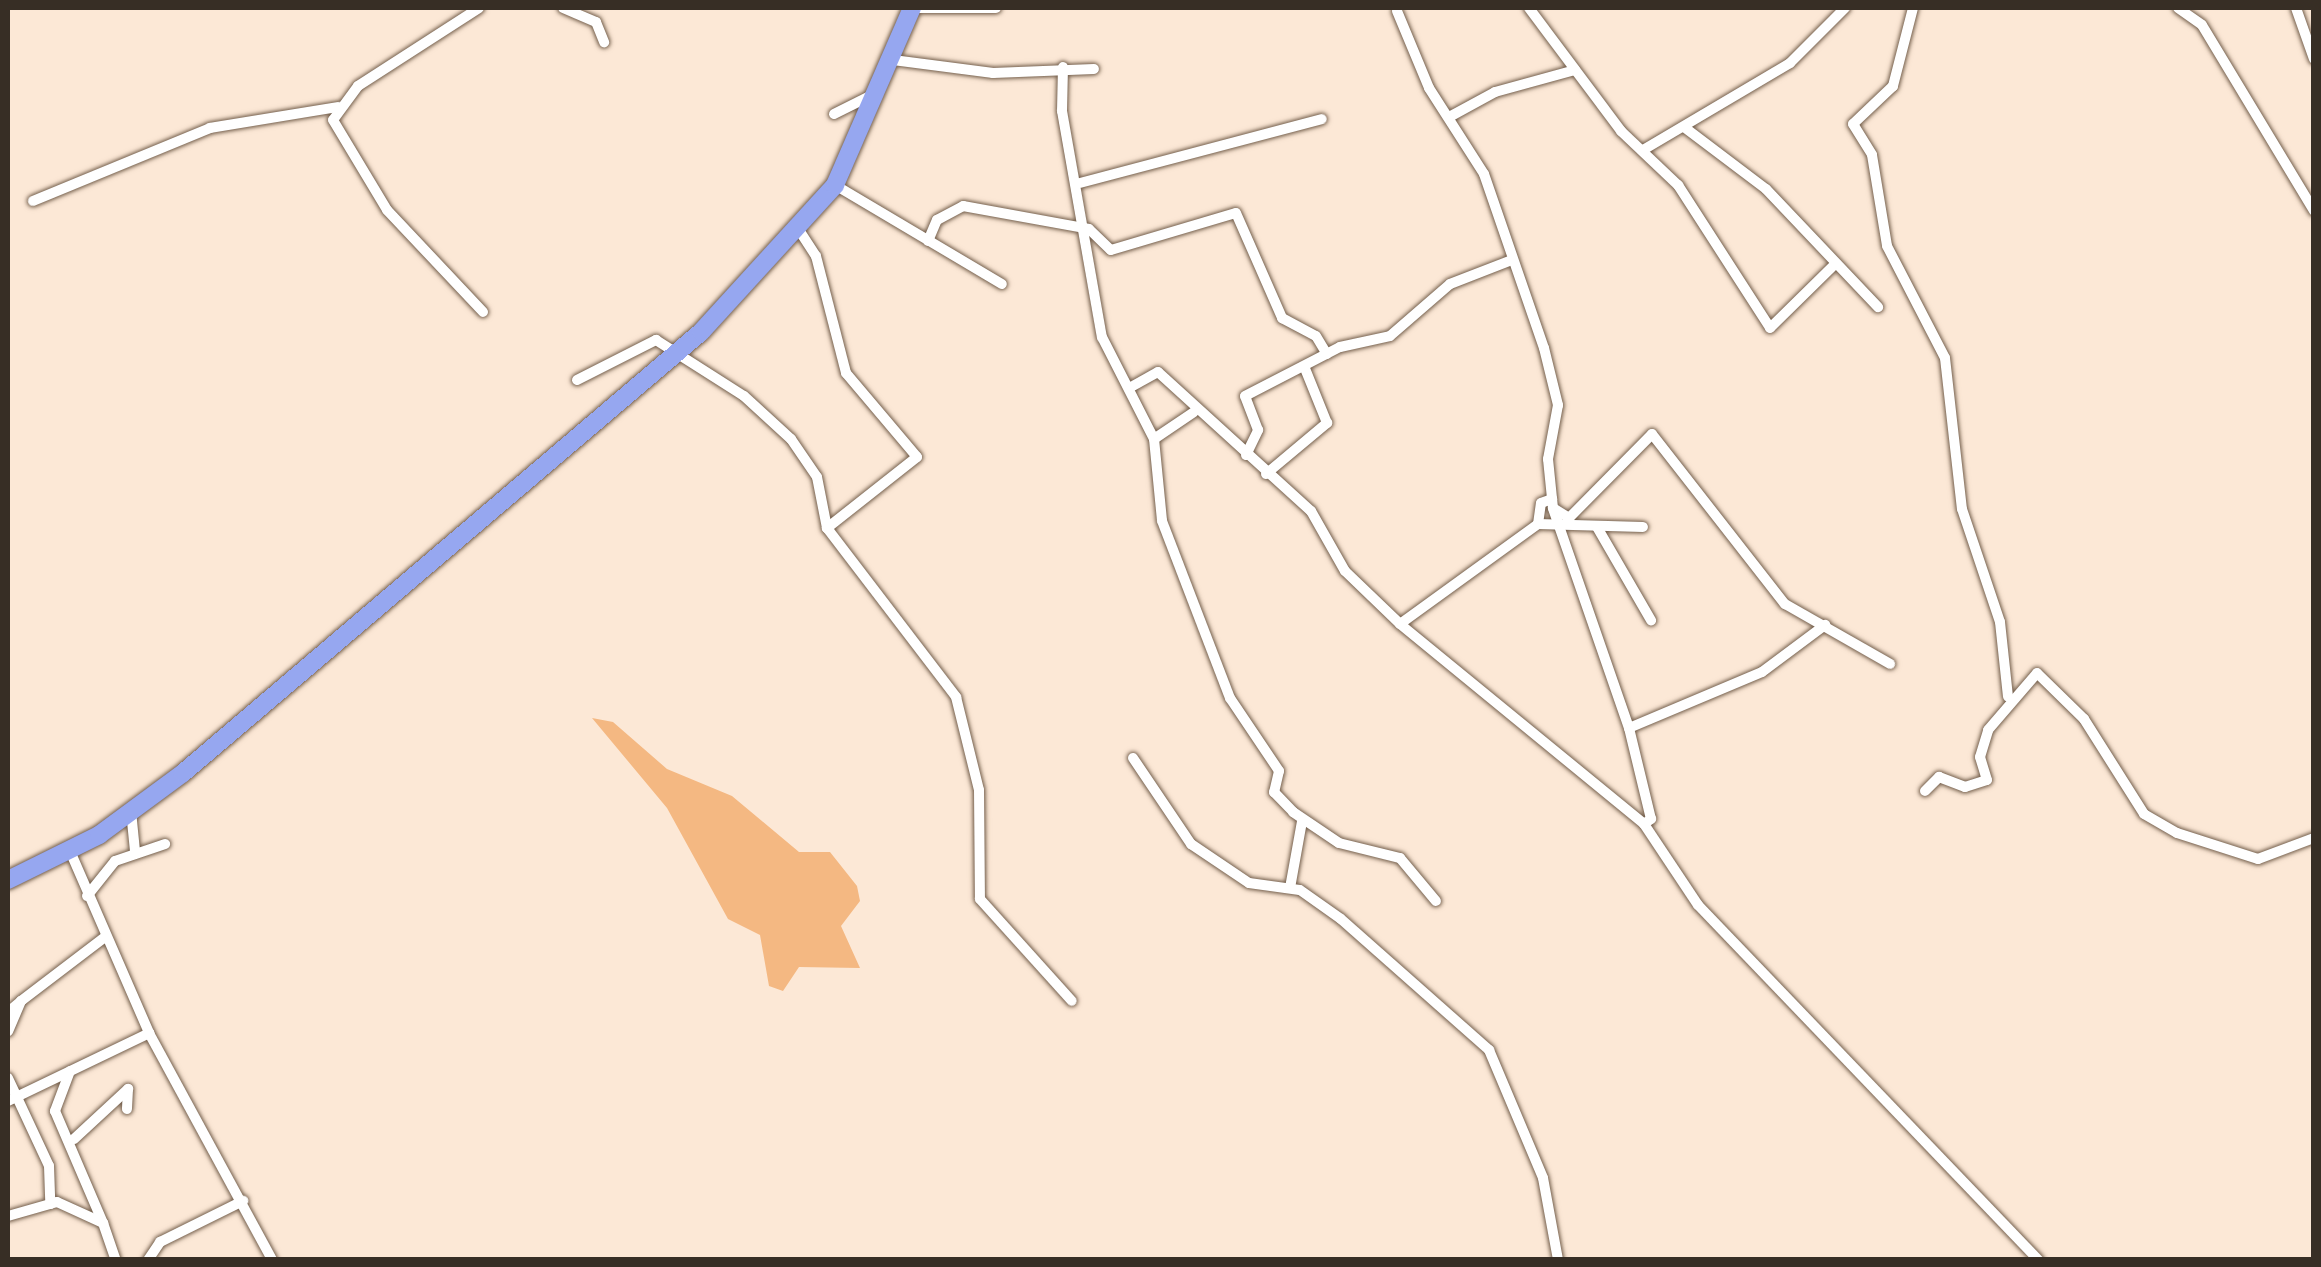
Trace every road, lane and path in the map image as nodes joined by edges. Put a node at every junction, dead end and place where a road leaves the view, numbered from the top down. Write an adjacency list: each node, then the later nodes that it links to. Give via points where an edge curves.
1 (479, 8): 18 (street, via 406,50)
2 (912, 8): 3 (street); 13 (highway)
3 (996, 8)
4 (1529, 8): 16 (street)
5 (1845, 8): 22 (street, via 1790,62)
6 (1913, 8): 54 (street, via 1893,86 1853,124 1872,155 1886,246 1945,358 1962,509 2000,622)
7 (2178, 8): 27 (street, via 2202,25)
8 (2296, 8): 12 (street)
9 (562, 9): 11 (street, via 596,22)
10 (1397, 11): 20 (street, via 1429,88)
11 (604, 42)
12 (2314, 59)
13 (893, 60): 14 (street, via 993,73); 17 (highway)
14 (1063, 66): 15 (street); 24 (street, via 1062,111)
15 (1094, 68)
16 (1575, 70): 20 (street, via 1495,92); 23 (street)
17 (879, 93): 19 (street); 25 (highway)
18 (338, 106): 26 (street, via 210,128); 35 (street, via 333,120 350,159)
19 (834, 114)
20 (1452, 116): 31 (street, via 1484,174)
21 (1322, 120): 24 (street)
22 (1684, 127): 23 (street); 32 (street, via 1766,189)
23 (1643, 150): 32 (street, via 1678,184 1770,328)
24 (1080, 183): 28 (street)
25 (835, 185): 29 (highway); 30 (street)
26 (33, 201)
27 (2314, 211)
28 (1089, 229): 30 (street, via 963,206 937,220); 37 (street, via 1111,250 1236,213 1282,318 1316,336); 40 (street, via 1102,337)
29 (799, 230): 36 (highway); 49 (street, via 816,256 846,373 917,457)
30 (928, 240): 33 (street)
31 (1512, 260): 37 (street, via 1450,284 1390,336); 45 (street, via 1558,405)
32 (1832, 267): 34 (street)
33 (1002, 284)
34 (1878, 307)
35 (483, 312)
36 (680, 350): 39 (street, via 656,340); 49 (street, via 791,439 817,477); 58 (highway)
37 (1327, 354): 38 (street)
38 (1304, 366): 43 (street, via 1245,396 1258,430); 44 (street, via 1327,422)
39 (577, 380)
40 (1131, 387): 41 (street, via 1158,372); 42 (street)
41 (1194, 412): 42 (street); 43 (street)
42 (1154, 439): 59 (street, via 1162,521 1202,626 1230,698 1279,771 1274,792)
43 (1246, 456): 44 (street)
44 (1266, 474): 51 (street, via 1310,510 1345,572)
45 (1558, 511): 46 (street); 46 (street, via 1541,502); 48 (street); 52 (street, via 1652,434 1785,604); 55 (street)
46 (1538, 524): 51 (street)
47 (1643, 526): 48 (street)
48 (1597, 527): 50 (street)
49 (827, 528): 71 (street, via 956,697 979,790 980,899)
50 (1651, 620)
51 (1400, 624): 60 (street)
52 (1825, 625): 53 (street); 55 (street, via 1762,672)
53 (1890, 664)
54 (2008, 697): 57 (street, via 1982,745 1987,780 1964,787 1939,777); 61 (street, via 2043,676 2084,719 2144,814 2184,837 2258,859)
55 (1629, 728): 60 (street, via 1651,818)
56 (1133, 758): 66 (street, via 1192,844 1249,883)
57 (1924, 790)
58 (132, 811): 63 (highway); 64 (street)
59 (1302, 820): 66 (street); 68 (street, via 1339,843 1400,858)
60 (1644, 824): 88 (street, via 1698,905)
61 (2314, 838)
62 (165, 844): 64 (street)
63 (70, 850): 65 (highway); 67 (street)
64 (135, 851): 67 (street)
65 (8, 880)
66 (1290, 888): 87 (street, via 1419,982 1436,1012 1489,1050 1543,1178)
67 (87, 896): 69 (street)
68 (1436, 902)
69 (106, 937): 70 (street); 74 (street)
70 (21, 1001): 72 (street); 73 (street)
71 (1072, 1002)
72 (8, 1012)
73 (8, 1031)
74 (149, 1032): 75 (street); 80 (street)
75 (70, 1071): 77 (street); 79 (street, via 55,1110)
76 (8, 1078): 77 (street)
77 (12, 1099): 81 (street, via 49,1166)
78 (126, 1109): 79 (street, via 128,1090)
79 (74, 1139): 83 (street)
80 (242, 1201): 85 (street, via 160,1242); 86 (street)
81 (50, 1204): 82 (street); 83 (street)
82 (8, 1216)
83 (103, 1223): 84 (street)
84 (116, 1258)
85 (148, 1260)
86 (272, 1260)
87 (1558, 1260)
88 (2038, 1260)

